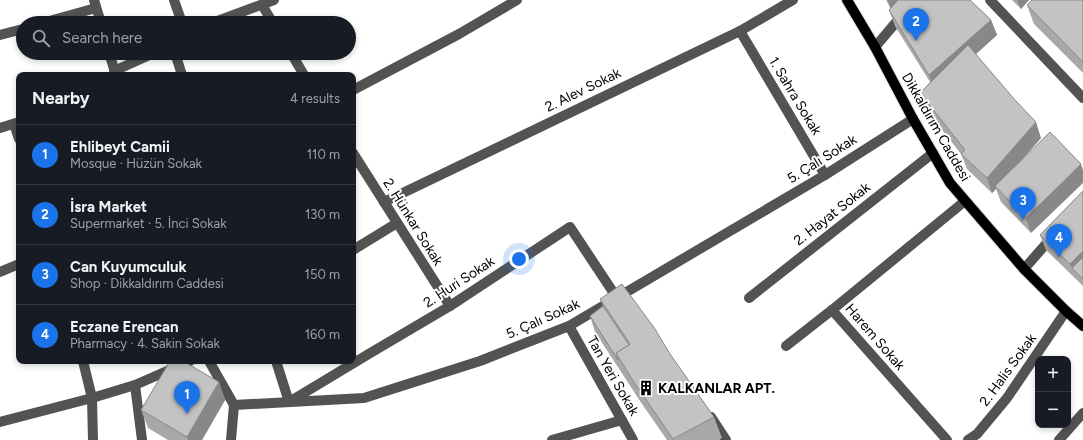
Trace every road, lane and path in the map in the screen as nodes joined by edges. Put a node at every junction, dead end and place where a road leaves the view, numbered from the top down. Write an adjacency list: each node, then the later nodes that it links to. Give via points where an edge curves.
1 (174, 0): 12 (street)
2 (274, 0): 9 (street)
3 (517, 0): 27 (street)
4 (793, 0): 16 (street, 2. Alev Sokak)
5 (847, 0): 18 (main road, Dikkaldırım Caddesi)
6 (915, 0): 18 (street)
7 (990, 0): 28 (street)
8 (95, 4): 10 (street); 11 (street)
9 (262, 4): 13 (street); 14 (street)
10 (62, 16)
11 (99, 16)
12 (180, 16)
13 (230, 16)
14 (269, 16)
15 (16, 30): 17 (street)
16 (740, 31): 34 (street, 1. Sahra Sokak); 36 (street, 2. Alev Sokak)
17 (0, 35)
18 (875, 47): 29 (main road, Dikkaldırım Caddesi)
19 (111, 60): 23 (street)
20 (140, 60): 24 (street)
21 (177, 60): 25 (street)
22 (295, 60): 26 (street)
23 (115, 72)
24 (117, 72)
25 (181, 72)
26 (302, 72)
27 (356, 88)
28 (1083, 98)
29 (913, 119): 32 (main road, Dikkaldırım Caddesi); 34 (street, 5. Çalı Sokak)
30 (16, 123): 31 (street)
31 (0, 128)
32 (933, 153): 35 (main road, Dikkaldırım Caddesi, via 950,183); 44 (street, 2. Hayat Sokak)
33 (356, 158): 36 (street, 2. Hünkar Sokak)
34 (825, 175): 43 (street, 5. Çalı Sokak, via 628,296)
35 (965, 201): 41 (main road, Dikkaldırım Caddesi); 46 (street, Harem Sokak)
36 (384, 202): 37 (street, 2. Hünkar Sokak)
37 (397, 223): 39 (street); 45 (street, 2. Hünkar Sokak)
38 (1058, 229): 41 (street)
39 (356, 248)
40 (16, 265): 42 (street)
41 (1024, 269): 47 (main road, Dikkaldırım Caddesi)
42 (0, 272)
43 (617, 298): 45 (street, 2. Huri Sokak, via 570,227); 48 (street, 5. Çalı Sokak)
44 (749, 298)
45 (450, 306): 51 (street, 2. Huri Sokak)
46 (832, 310): 50 (street); 71 (street, Harem Sokak)
47 (1066, 311): 49 (main road, Dikkaldırım Caddesi); 72 (street, 2. Halis Sokak, via 1007,398 977,434)
48 (569, 326): 59 (street, 5. Çalı Sokak, via 480,362 364,398); 63 (street, Tan Yeri Sokak)
49 (1083, 326)
50 (786, 346)
51 (356, 362)
52 (84, 364): 58 (street)
53 (183, 364): 57 (street)
54 (211, 364): 60 (street)
55 (277, 364): 59 (street)
56 (352, 364): 59 (street, 2. Huri Sokak)
57 (135, 385): 58 (street); 66 (street)
58 (92, 398): 64 (street); 65 (street)
59 (289, 402): 60 (street, 5. Çalı Sokak)
60 (234, 405): 67 (street)
61 (705, 408): 70 (street)
62 (1083, 413): 73 (street)
63 (622, 420): 68 (street); 69 (street, Tan Yeri Sokak)
64 (0, 422)
65 (93, 440)
66 (142, 440)
67 (231, 440)
68 (552, 440)
69 (633, 440)
70 (726, 440)
71 (947, 440)
72 (968, 440)
73 (1059, 440)

